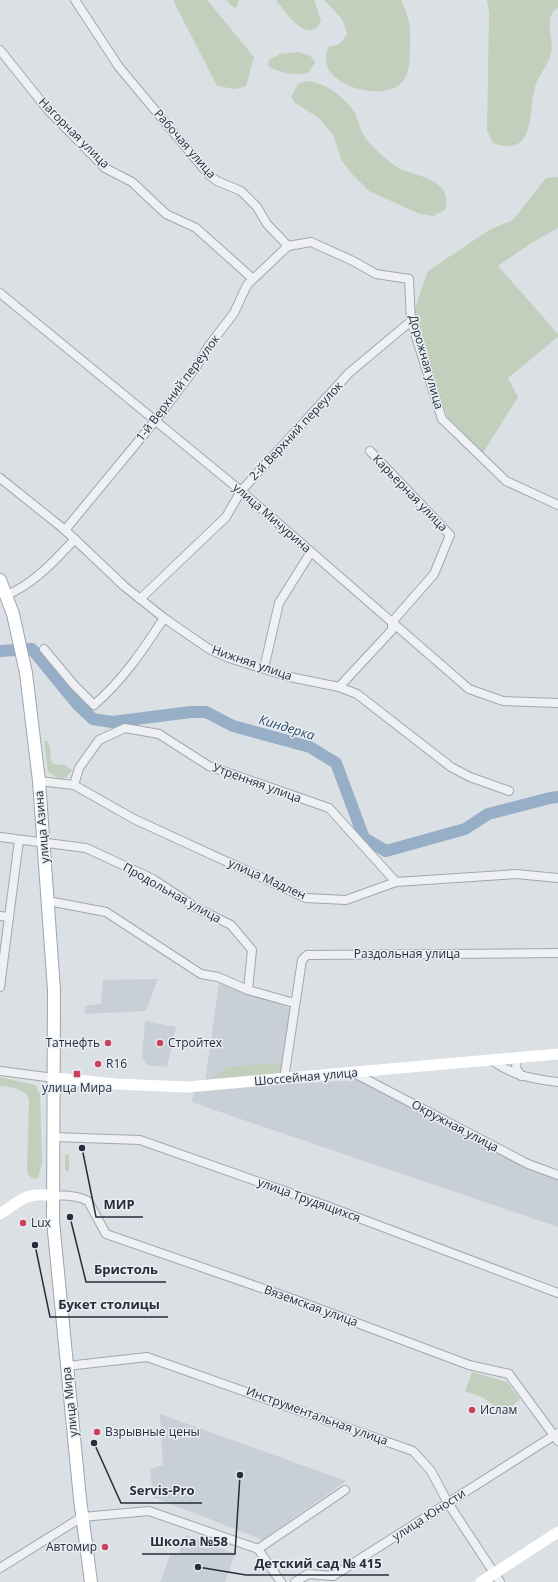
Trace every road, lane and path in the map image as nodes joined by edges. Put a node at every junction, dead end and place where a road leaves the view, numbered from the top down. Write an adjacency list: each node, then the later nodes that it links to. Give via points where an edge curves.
1 (75, 0): 3 (street, Рабочая улица, via 119,66 209,175 241,191 258,207 267,224)
2 (0, 50): 4 (street, Нагорная улица, via 48,110 106,168 132,182 166,214 196,228)
3 (288, 246): 4 (street, 1-й Верхний переулок); 6 (street, Дорожная улица, via 311,242 376,274 409,280)
4 (252, 278): 7 (street, 1-й Верхний переулок, via 234,313)
5 (0, 293): 7 (street, улица Мичурина)
6 (411, 321): 10 (street, 2-й Верхний переулок, via 349,373); 11 (street, Дорожная улица, via 442,419 506,481)
7 (155, 421): 10 (street, улица Мичурина); 12 (street, 1-й Верхний переулок)
8 (370, 451): 19 (street, Карьерная улица, via 450,535 434,574)
9 (0, 478): 12 (street, Нижняя улица)
10 (241, 491): 14 (street, улица Мичурина); 17 (street, 2-й Верхний переулок, via 226,517)
11 (558, 505)
12 (65, 530): 13 (street, Нижняя улица)
13 (75, 540): 16 (street, via 35,580); 17 (street, Нижняя улица)
14 (311, 552): 19 (street, улица Мичурина); 21 (street, via 279,603)
15 (0, 580): 16 (main road, улица Азина)
16 (6, 595): 24 (main road, улица Азина, via 13,614 26,673)
17 (140, 599): 18 (street, Нижняя улица)
18 (164, 618): 20 (street, via 135,663 94,705); 21 (street, Нижняя улица, via 209,649)
19 (392, 622): 22 (street, Карьерная улица, via 392,630); 23 (street, улица Мичурина, via 469,689 503,701)
20 (44, 649)
21 (264, 668): 22 (street, Нижняя улица)
22 (339, 687): 26 (street, Нижняя улица, via 357,694 451,767)
23 (558, 703)
24 (39, 781): 25 (street, улица Мадлен); 29 (main road, улица Азина)
25 (74, 785): 31 (street, улица Мадлен, via 134,819 306,898 346,900); 31 (street, Утренняя улица, via 79,768 99,740 125,728 159,734 209,766 329,808)
26 (509, 791)
27 (0, 837): 28 (street, Продольная улица)
28 (19, 840): 29 (street, Продольная улица); 34 (street)
29 (44, 842): 32 (main road, улица Азина); 37 (street, Продольная улица, via 86,848 153,879 195,907 231,925 252,950)
30 (558, 878): 31 (street, улица Мадлен, via 516,874)
31 (396, 882)
32 (48, 901): 37 (street, via 106,912 201,974 218,976); 45 (main road, улица Азина, via 54,990)
33 (0, 916): 34 (street)
34 (9, 917): 36 (street)
35 (558, 953): 38 (street, Раздольная улица, via 307,955 302,960)
36 (0, 987)
37 (248, 990): 38 (street)
38 (294, 1003): 46 (street, Раздольная улица)
39 (558, 1054): 40 (street, Шоссейная улица)
40 (517, 1058): 41 (street, Шоссейная улица); 44 (street, via 516,1068)
41 (494, 1061): 43 (street, Шоссейная улица); 44 (street, via 504,1069)
42 (0, 1071): 45 (street)
43 (354, 1073): 46 (street, Шоссейная улица); 49 (street, Окружная улица, via 528,1164)
44 (521, 1076): 47 (street)
45 (54, 1078): 46 (street, Шоссейная улица, via 187,1087); 48 (main road, улица Мира)
46 (284, 1079)
47 (558, 1082)
48 (53, 1138): 50 (main road, улица Мира); 52 (street, улица Трудящихся, via 140,1140 327,1206)
49 (558, 1175)
50 (52, 1196): 51 (street, via 30,1195); 53 (main road, улица Мира); 54 (street, Вяземская улица, via 76,1197 88,1201 106,1234 293,1299 469,1365 509,1374)
51 (0, 1214)
52 (558, 1293)
53 (67, 1366): 56 (street, Инструментальная улица, via 147,1357 413,1450 431,1471); 57 (main road, улица Мира)
54 (557, 1436): 56 (street, улица Юности)
55 (345, 1490): 59 (street)
56 (448, 1503): 61 (street, Инструментальная улица); 64 (street, улица Юности, via 333,1576 308,1574)
57 (82, 1517): 59 (street, via 149,1510); 60 (street); 62 (main road, улица Мира)
58 (558, 1532): 61 (street)
59 (258, 1550): 63 (street)
60 (0, 1568)
61 (497, 1578): 65 (street)
62 (91, 1582)
63 (281, 1582)
64 (295, 1582)
65 (481, 1582)

